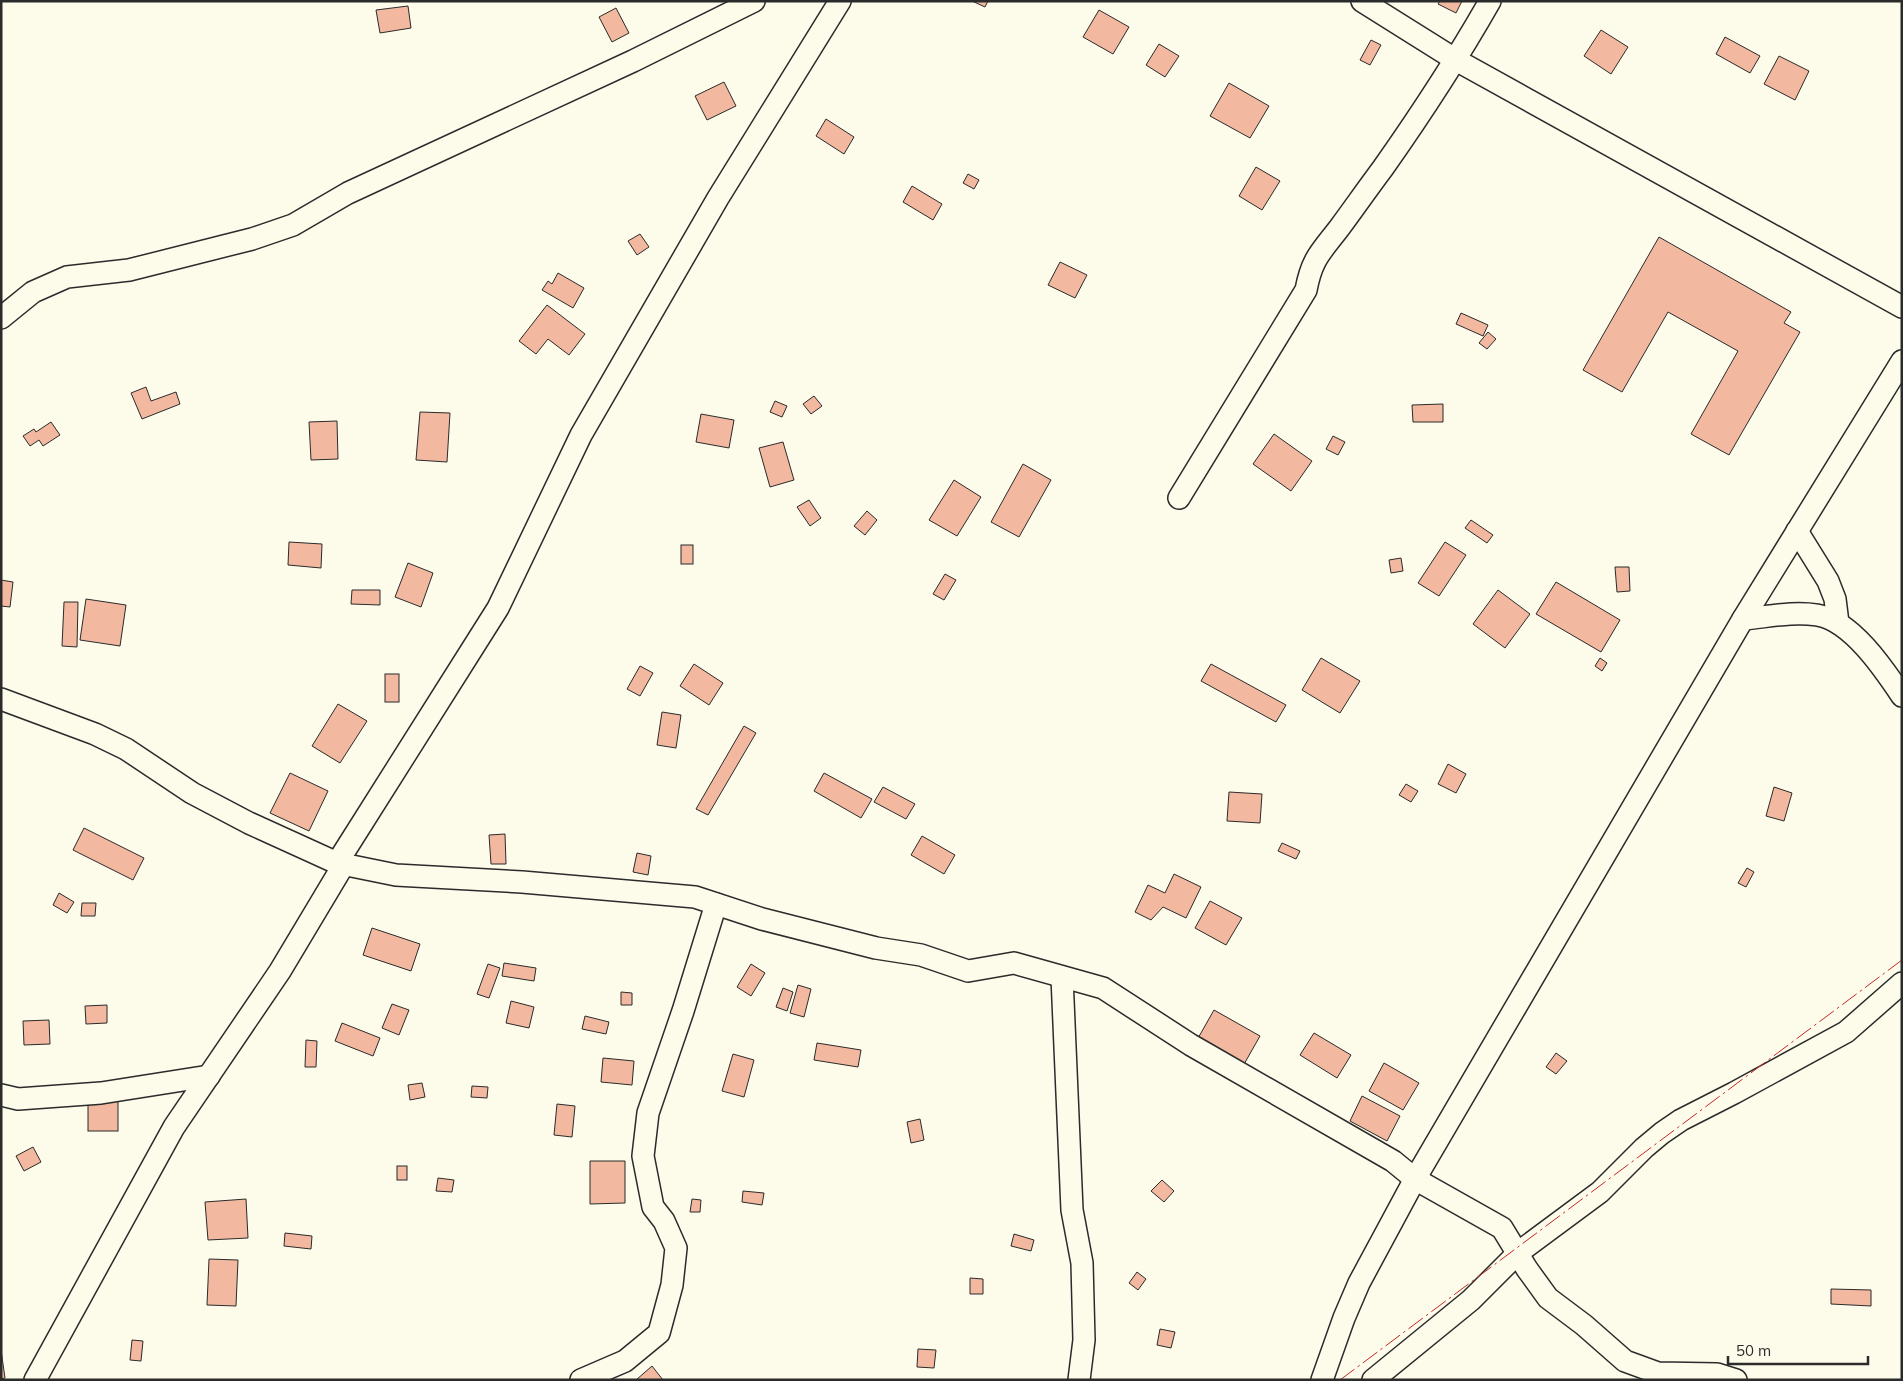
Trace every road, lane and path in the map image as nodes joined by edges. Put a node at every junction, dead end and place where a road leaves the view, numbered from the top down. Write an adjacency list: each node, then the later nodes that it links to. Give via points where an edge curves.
1 (754, 1): 7 (street, via 348,192 293,226 129,270 67,277 33,292)
2 (840, 1): 15 (street, via 718,198 581,435 498,608)
3 (1362, 1): 5 (street)
4 (1490, 1): 5 (street)
5 (1456, 60): 6 (street); 9 (street, via 1384,167 1319,252 1306,290)
6 (1902, 307)
7 (1, 318)
8 (1902, 361): 10 (street)
9 (1179, 498)
10 (1797, 531): 11 (street); 12 (street, via 1828,581)
11 (1743, 619): 12 (street, via 1806,614 1819,615); 21 (street)
12 (1838, 623): 13 (street, via 1869,650)
13 (1902, 696)
14 (1, 699): 15 (street, via 126,749 192,793 249,823)
15 (341, 864): 16 (street, via 396,875 619,890 695,897); 19 (street, via 280,971)
16 (716, 904): 17 (street, via 762,919 858,944 921,956 968,971 1014,963); 25 (street, via 648,1113 643,1156 653,1207 664,1221 676,1248 672,1285 659,1333 626,1361)
17 (1062, 977): 21 (street, via 1103,988 1191,1045 1392,1161); 26 (street, via 1072,1210 1082,1263 1084,1340)
18 (1902, 983): 22 (street, via 1846,1032 1662,1133 1600,1192)
19 (208, 1076): 20 (street, via 101,1093 18,1099); 24 (street, via 174,1127)
20 (1, 1095)
21 (1415, 1178): 22 (street, via 1502,1228); 27 (street, via 1359,1283)
22 (1519, 1252): 23 (street, via 1548,1298 1625,1360); 28 (street, via 1471,1300)
23 (1654, 1376): 29 (street, via 1717,1374)
24 (35, 1380)
25 (581, 1380)
26 (1079, 1380)
27 (1322, 1380)
28 (1373, 1380)
29 (1736, 1380)

